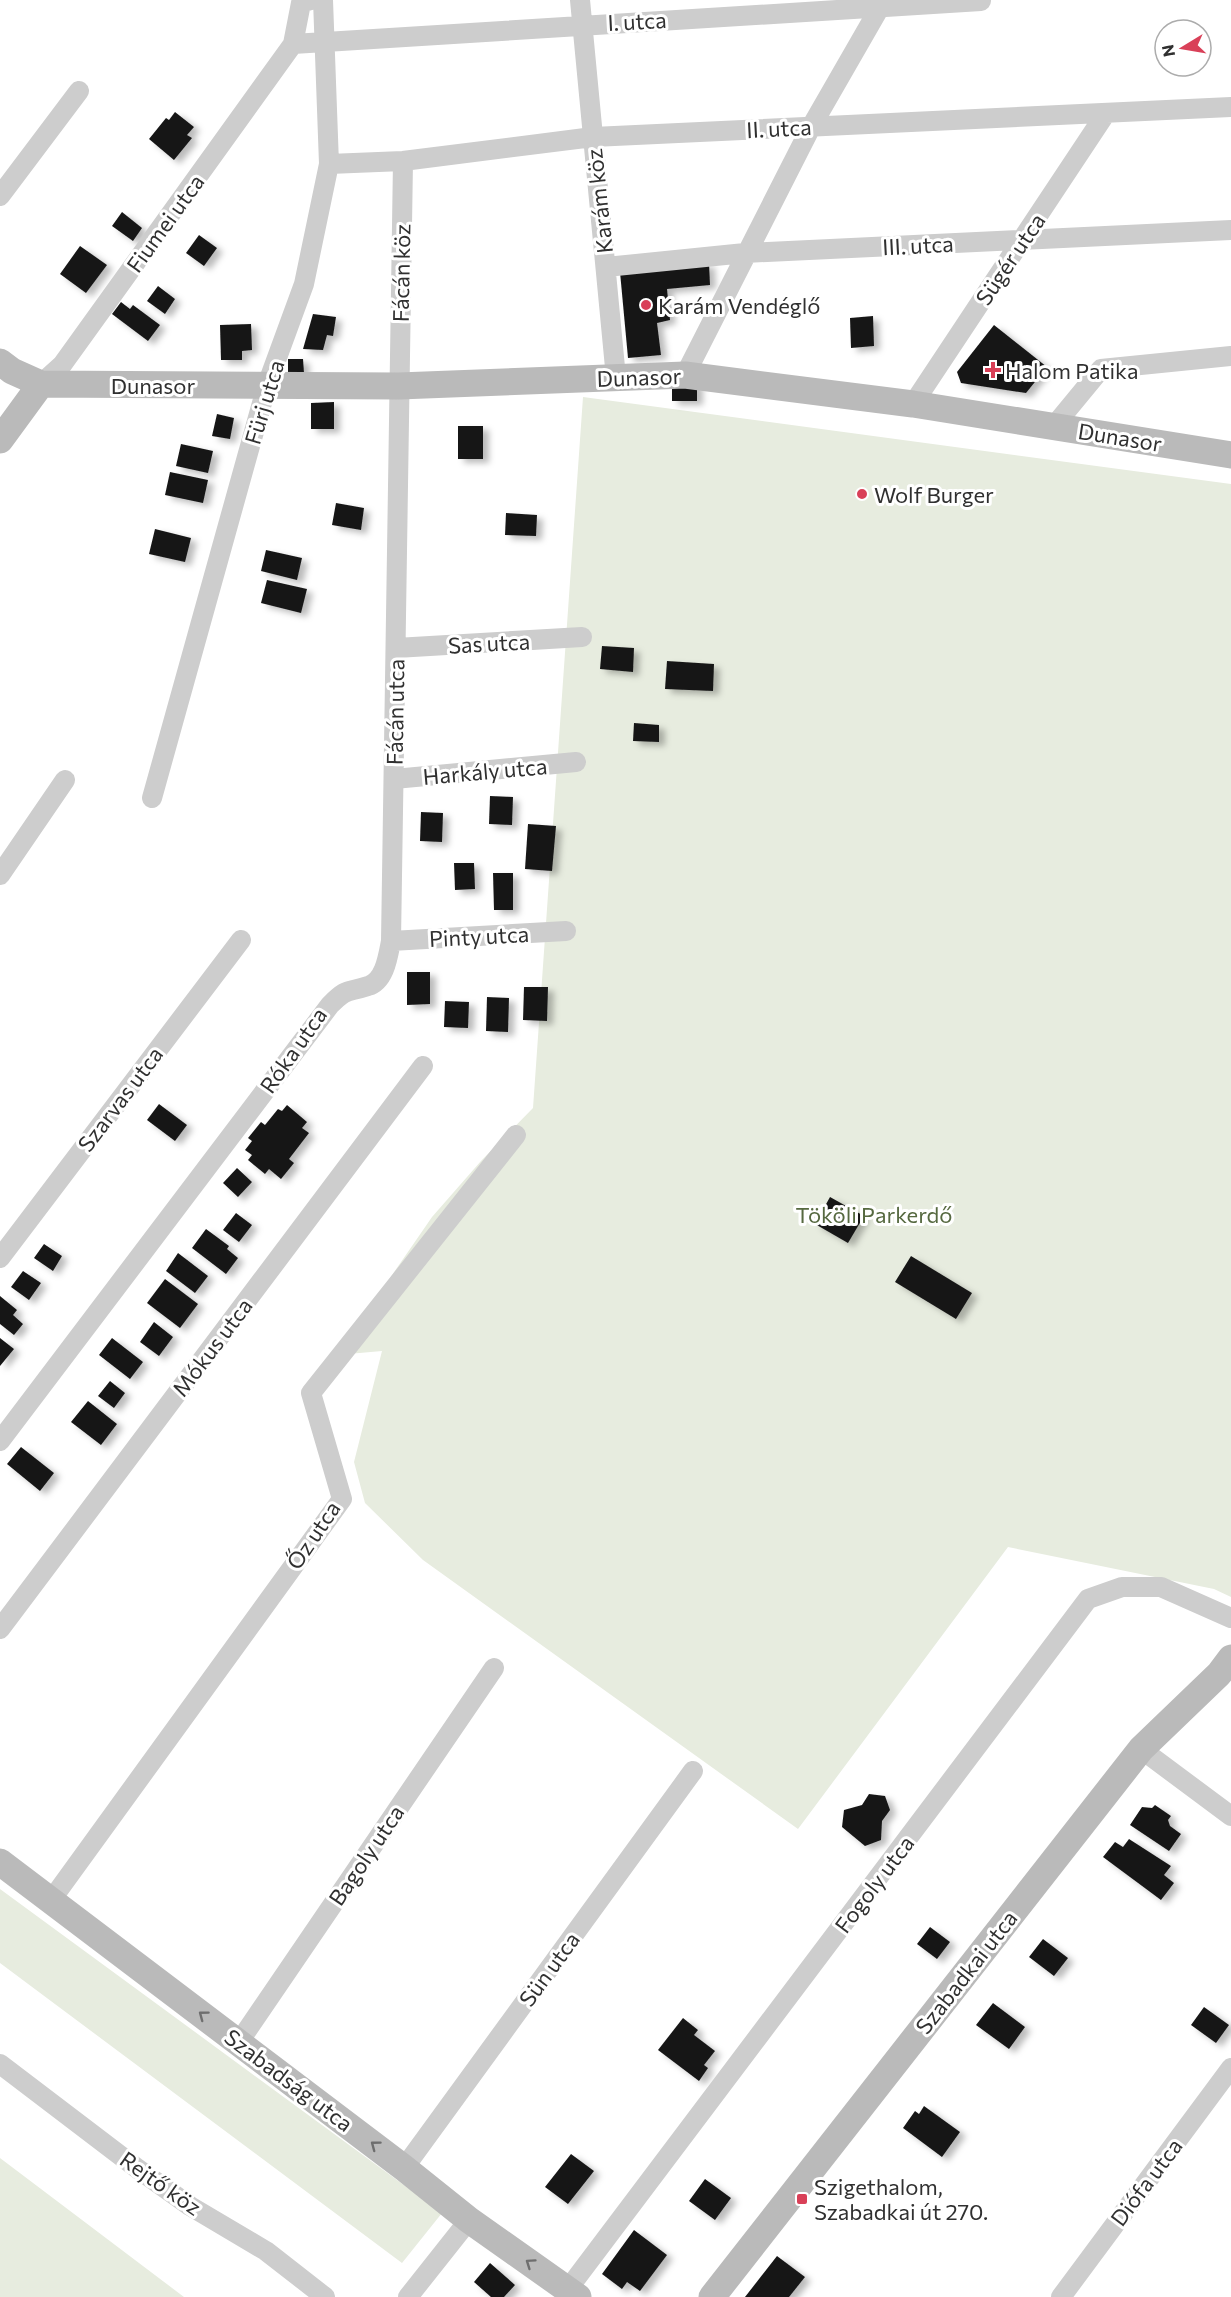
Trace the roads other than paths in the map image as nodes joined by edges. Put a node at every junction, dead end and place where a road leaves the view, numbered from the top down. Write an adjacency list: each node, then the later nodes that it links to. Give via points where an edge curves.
1 (323, 0): 7 (street, Fürj utca)
2 (580, 0): 6 (street, Karám köz)
3 (303, 1): 8 (street, Fiumei utca)
4 (981, 1): 5 (street, I. utca)
5 (880, 7): 6 (street, I. utca); 12 (street)
6 (582, 24): 7 (street, I. utca); 13 (street, Karám köz)
7 (325, 43): 8 (street, I. utca); 15 (street, Fürj utca)
8 (293, 44): 25 (street, Fiumei utca, via 62,365)
9 (79, 91): 16 (street)
10 (1231, 107): 11 (street, II. utca)
11 (1106, 113): 12 (street, II. utca); 18 (street, Sügér utca)
12 (811, 127): 13 (street, II. utca); 19 (street)
13 (593, 137): 14 (street, II. utca); 20 (street, Karám köz)
14 (403, 160): 15 (street, II. utca); 27 (street, Fácán köz)
15 (329, 164): 26 (street, Fürj utca, via 304,284)
16 (0, 196)
17 (1231, 230): 18 (street, III. utca)
18 (1023, 240): 19 (street, III. utca); 28 (street, Sügér utca)
19 (745, 253): 20 (street, III. utca); 23 (street)
20 (606, 267): 24 (street, Karám köz)
21 (1231, 356): 29 (street, via 1101,369)
22 (0, 362): 25 (street)
23 (685, 375): 24 (street, Dunasor); 28 (street, Dunasor)
24 (616, 378): 27 (street, Dunasor)
25 (41, 384): 26 (street, Dunasor); 30 (street, Fiumei utca)
26 (267, 385): 27 (street, Dunasor); 37 (street, Fürj utca)
27 (399, 386): 33 (street, Fácán utca)
28 (913, 404): 29 (street, Dunasor)
29 (1054, 426): 31 (street, Dunasor)
30 (0, 440)
31 (1231, 455)
32 (582, 637): 33 (street, Sas utca)
33 (396, 648): 35 (street, Fácán utca)
34 (576, 762): 35 (street, Harkály utca)
35 (394, 779): 41 (street, Fácán utca)
36 (65, 780): 38 (street)
37 (152, 798)
38 (0, 875)
39 (566, 931): 41 (street, Pinty utca)
40 (241, 940): 45 (street, Szarvas utca)
41 (391, 941): 42 (street, Fácán utca, via 380,977 370,986 352,988)
42 (330, 1005): 46 (street, Róka utca, via 327,1002); 47 (street, Róka utca)
43 (423, 1066): 49 (street, Mókus utca)
44 (516, 1135): 56 (street, Őz utca, via 311,1393 342,1500)
45 (0, 1258)
46 (0, 1435)
47 (0, 1441)
48 (1231, 1618): 62 (street, Fogoly utca, via 1161,1587 1122,1587 1088,1599)
49 (0, 1629)
50 (1231, 1658): 52 (street, Szabadkai utca, via 1220,1674)
51 (494, 1668): 57 (street, Bagoly utca)
52 (1141, 1749): 54 (street); 65 (street, Szabadkai utca)
53 (693, 1771): 60 (street, Sün utca)
54 (1231, 1815)
55 (0, 1862): 56 (street, Szabadság utca)
56 (52, 1899): 57 (street, Szabadság utca, one-way to 56)
57 (239, 2042): 60 (street, Szabadság utca, one-way to 57)
58 (0, 2064): 63 (street, Rejtő köz, via 138,2169 190,2206 266,2251)
59 (1231, 2068): 66 (street, Diófa utca)
60 (404, 2168): 61 (street, Szabadság utca)
61 (469, 2220): 62 (street, Szabadság utca, one-way to 61); 64 (street)
62 (573, 2293)
63 (325, 2297)
64 (408, 2297)
65 (712, 2297)
66 (1061, 2297)

